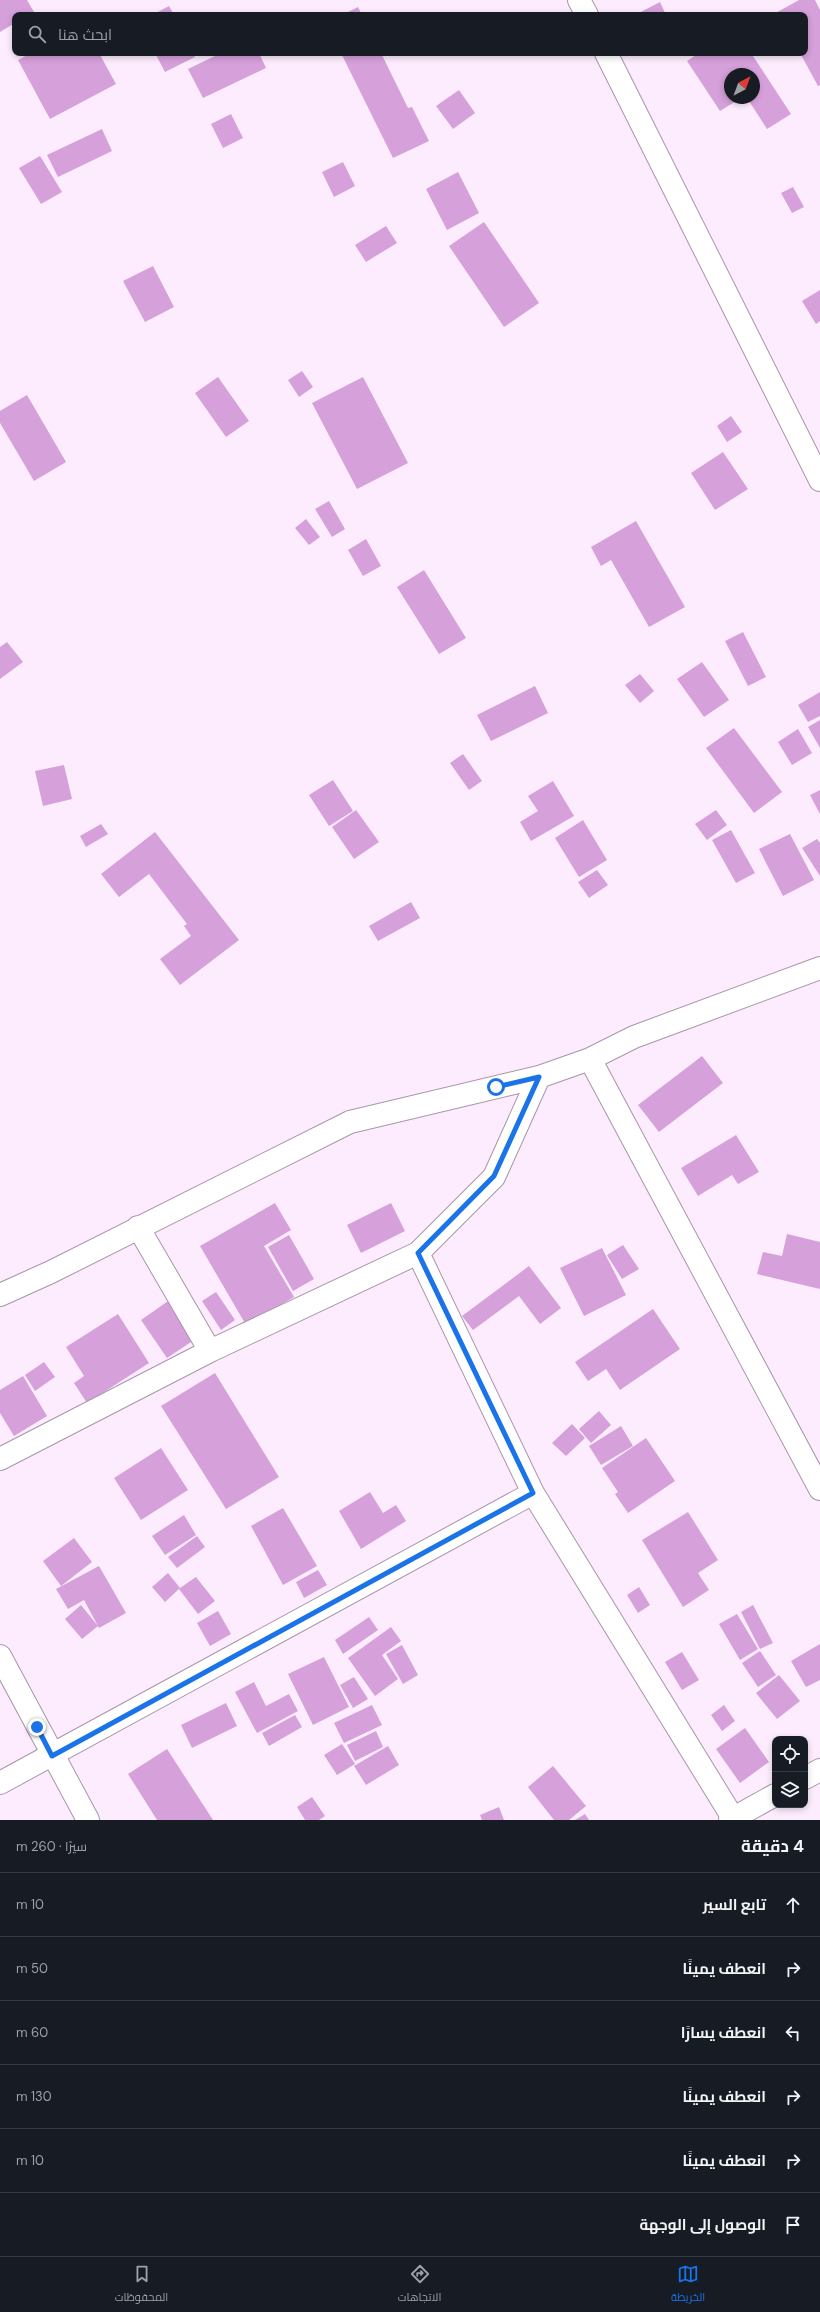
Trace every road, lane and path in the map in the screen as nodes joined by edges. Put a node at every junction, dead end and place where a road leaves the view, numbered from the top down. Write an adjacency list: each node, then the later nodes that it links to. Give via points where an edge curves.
1 (579, 0): 2 (street)
2 (585, 12)
3 (608, 56): 4 (street)
4 (820, 480)
5 (820, 968): 6 (street, via 634,1036)
6 (590, 1059): 7 (street); 13 (street)
7 (539, 1077): 8 (street, via 350,1122); 9 (street, via 494,1176)
8 (138, 1227): 10 (street); 11 (street)
9 (418, 1253): 11 (street); 14 (street)
10 (0, 1295)
11 (210, 1351): 12 (street)
12 (0, 1459)
13 (820, 1489)
14 (533, 1493): 16 (street); 21 (street)
15 (0, 1656): 16 (street)
16 (52, 1756): 19 (street); 22 (street)
17 (820, 1770): 18 (street)
18 (808, 1776)
19 (0, 1784)
20 (772, 1797): 21 (street)
21 (731, 1819)
22 (88, 1820)

